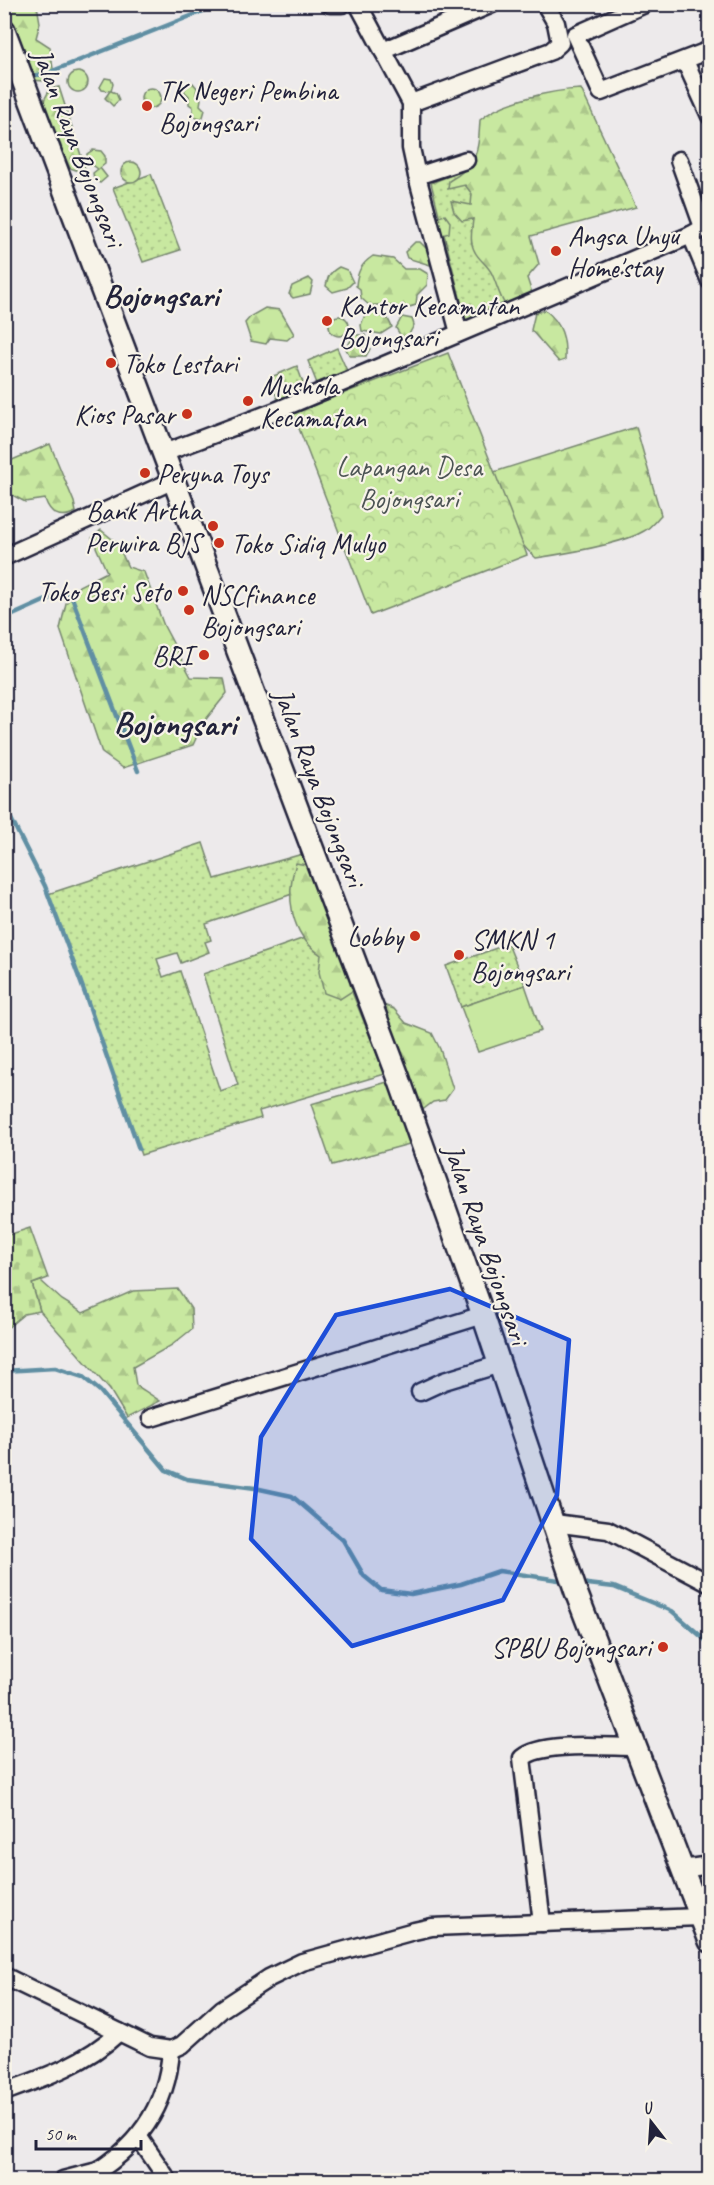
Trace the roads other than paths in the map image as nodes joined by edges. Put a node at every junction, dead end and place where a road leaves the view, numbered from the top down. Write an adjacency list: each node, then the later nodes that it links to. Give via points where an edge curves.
1 (358, 4): 6 (street)
2 (492, 4): 6 (street)
3 (545, 4): 9 (street, via 556,23 560,42 550,51)
4 (645, 4): 8 (street, via 575,35 601,92)
5 (4, 30): 17 (main road, Jalan Raya Bojongsari)
6 (383, 51): 9 (street)
7 (710, 51): 8 (street)
8 (685, 61): 10 (street)
9 (411, 104): 13 (street, via 411,148)
10 (710, 116)
11 (466, 160): 13 (street)
12 (679, 160): 14 (street)
13 (417, 176): 16 (street)
14 (701, 229): 15 (street); 16 (street)
15 (710, 281)
16 (459, 333): 17 (street)
17 (165, 453): 18 (main road, Jalan Raya Bojongsari)
18 (174, 480): 19 (street); 20 (main road, Jalan Raya Bojongsari, via 398,1076)
19 (4, 557)
20 (483, 1315): 21 (main road, Jalan Raya Bojongsari); 23 (street)
21 (500, 1364): 22 (street); 24 (main road, Jalan Raya Bojongsari)
22 (420, 1392)
23 (151, 1418)
24 (554, 1523): 25 (street, via 608,1530); 26 (main road, Jalan Raya Bojongsari)
25 (710, 1584)
26 (633, 1747): 28 (main road, Jalan Raya Bojongsari); 30 (street, via 566,1747 528,1753 522,1758)
27 (710, 1865): 28 (street)
28 (682, 1869): 29 (main road, Jalan Raya Bojongsari)
29 (700, 1917): 30 (street); 31 (main road, Jalan Raya Bojongsari)
30 (542, 1923): 34 (street, via 432,1927 302,1962 259,1984 222,2009 182,2046)
31 (710, 1941)
32 (4, 1976): 33 (street)
33 (119, 2032): 34 (street, via 150,2047); 35 (street, via 90,2056)
34 (171, 2050): 36 (street, via 169,2075 154,2115)
35 (4, 2092)
36 (138, 2136): 37 (street); 40 (street)
37 (101, 2170): 38 (street); 39 (street)
38 (63, 2181)
39 (83, 2181)
40 (168, 2181)

